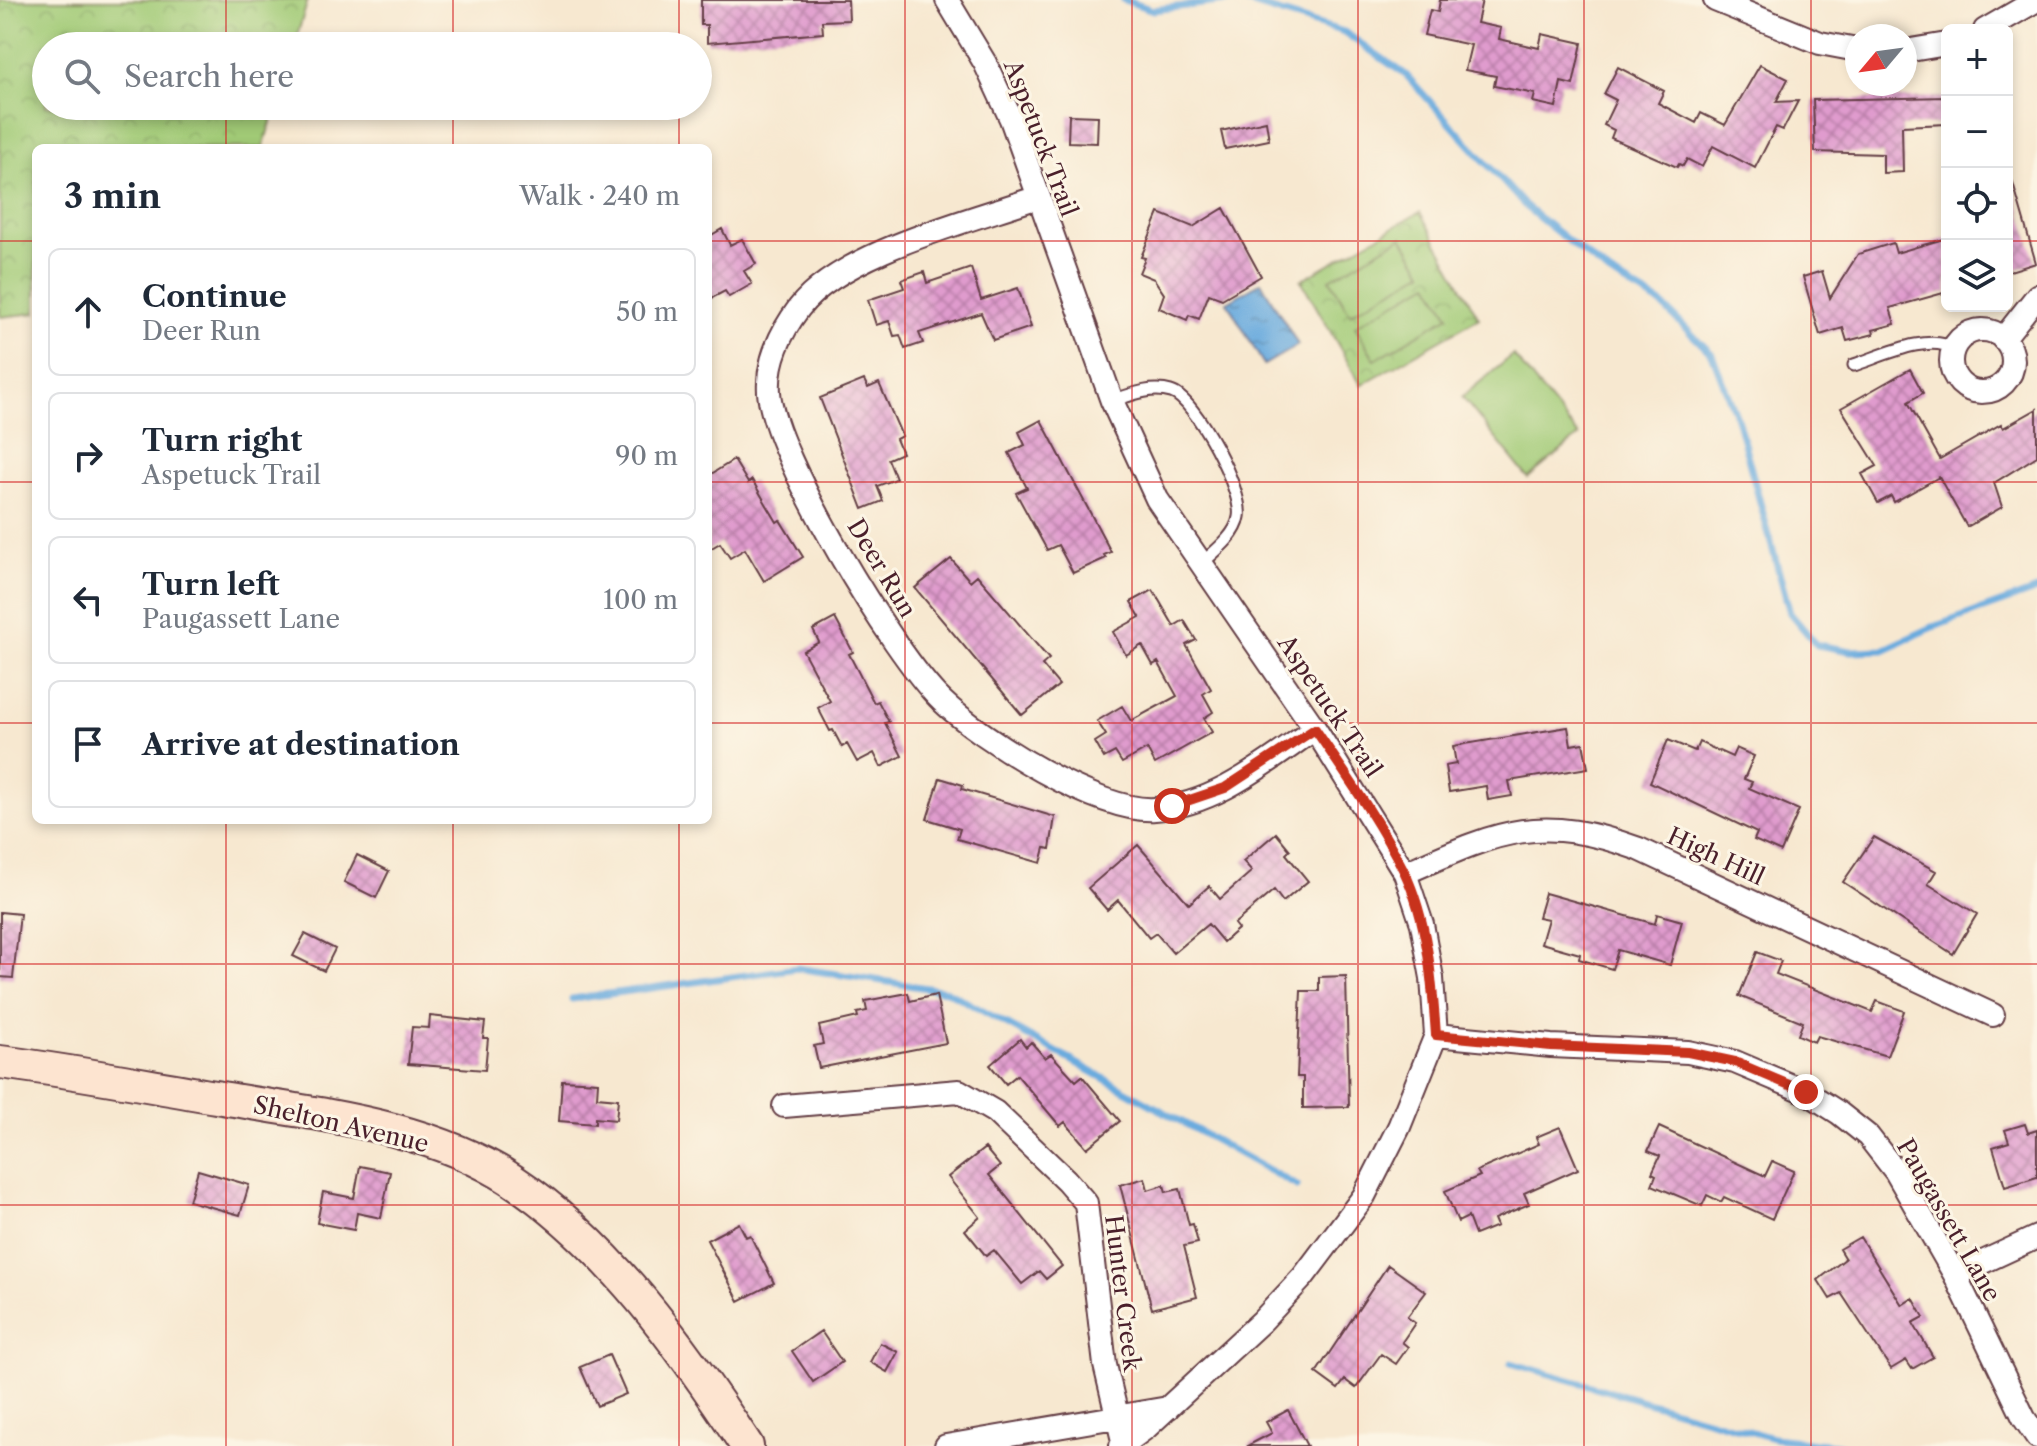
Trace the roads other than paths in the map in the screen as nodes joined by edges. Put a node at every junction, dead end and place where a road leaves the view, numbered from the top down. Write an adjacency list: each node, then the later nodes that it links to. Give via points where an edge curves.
1 (947, 0): 8 (street, Aspetuck Trail, via 992,77)
2 (1715, 0): 6 (street, via 1807,38)
3 (2037, 0): 4 (street)
4 (1995, 24)
5 (1941, 45): 7 (street)
6 (1845, 47)
7 (1917, 49)
8 (1038, 197): 13 (street, Aspetuck Trail); 15 (street, Deer Run, via 858,262 831,277 798,309 775,350 769,389 776,428 798,475 870,603 940,699 986,736 1084,790 1131,807 1182,804 1225,788)
9 (2037, 296): 10 (street)
10 (2003, 339): 11 (street, via 1991,331 1976,331); 11 (street, via 2011,350 2012,369 2006,381 1989,391 1976,391 1959,380 1952,362)
11 (1954, 349): 12 (lane, via 1946,343 1921,345)
12 (1854, 365)
13 (1112, 401): 14 (street, Aspetuck Trail, via 1157,499); 14 (lane, via 1140,392 1173,392 1189,402 1233,480 1239,518 1229,537)
14 (1200, 565): 15 (street, Aspetuck Trail)
15 (1315, 729): 16 (street, Aspetuck Trail)
16 (1405, 873): 17 (street, High Hill, via 1519,829 1546,827 1604,836); 18 (street, Aspetuck Trail, via 1422,924)
17 (1993, 1015)
18 (1436, 1035): 22 (street, Paugassett Lane, via 1688,1052 1735,1062 1806,1092 1868,1136 1883,1154); 23 (street, Aspetuck Trail, via 1364,1196 1303,1277)
19 (0, 1062): 27 (main road, Shelton Avenue, via 338,1119 400,1132 464,1155 512,1180 592,1246 682,1347)
20 (784, 1106): 24 (street, Hunter Creek, via 959,1091 995,1112 1086,1203)
21 (2037, 1237): 22 (street)
22 (1955, 1275): 25 (street, Paugassett Lane)
23 (1168, 1408): 24 (street); 26 (street, Aspetuck Trail)
24 (1114, 1415): 26 (street, Hunter Creek); 28 (street)
25 (2037, 1437)
26 (1122, 1445)
27 (747, 1446)
28 (946, 1446)

